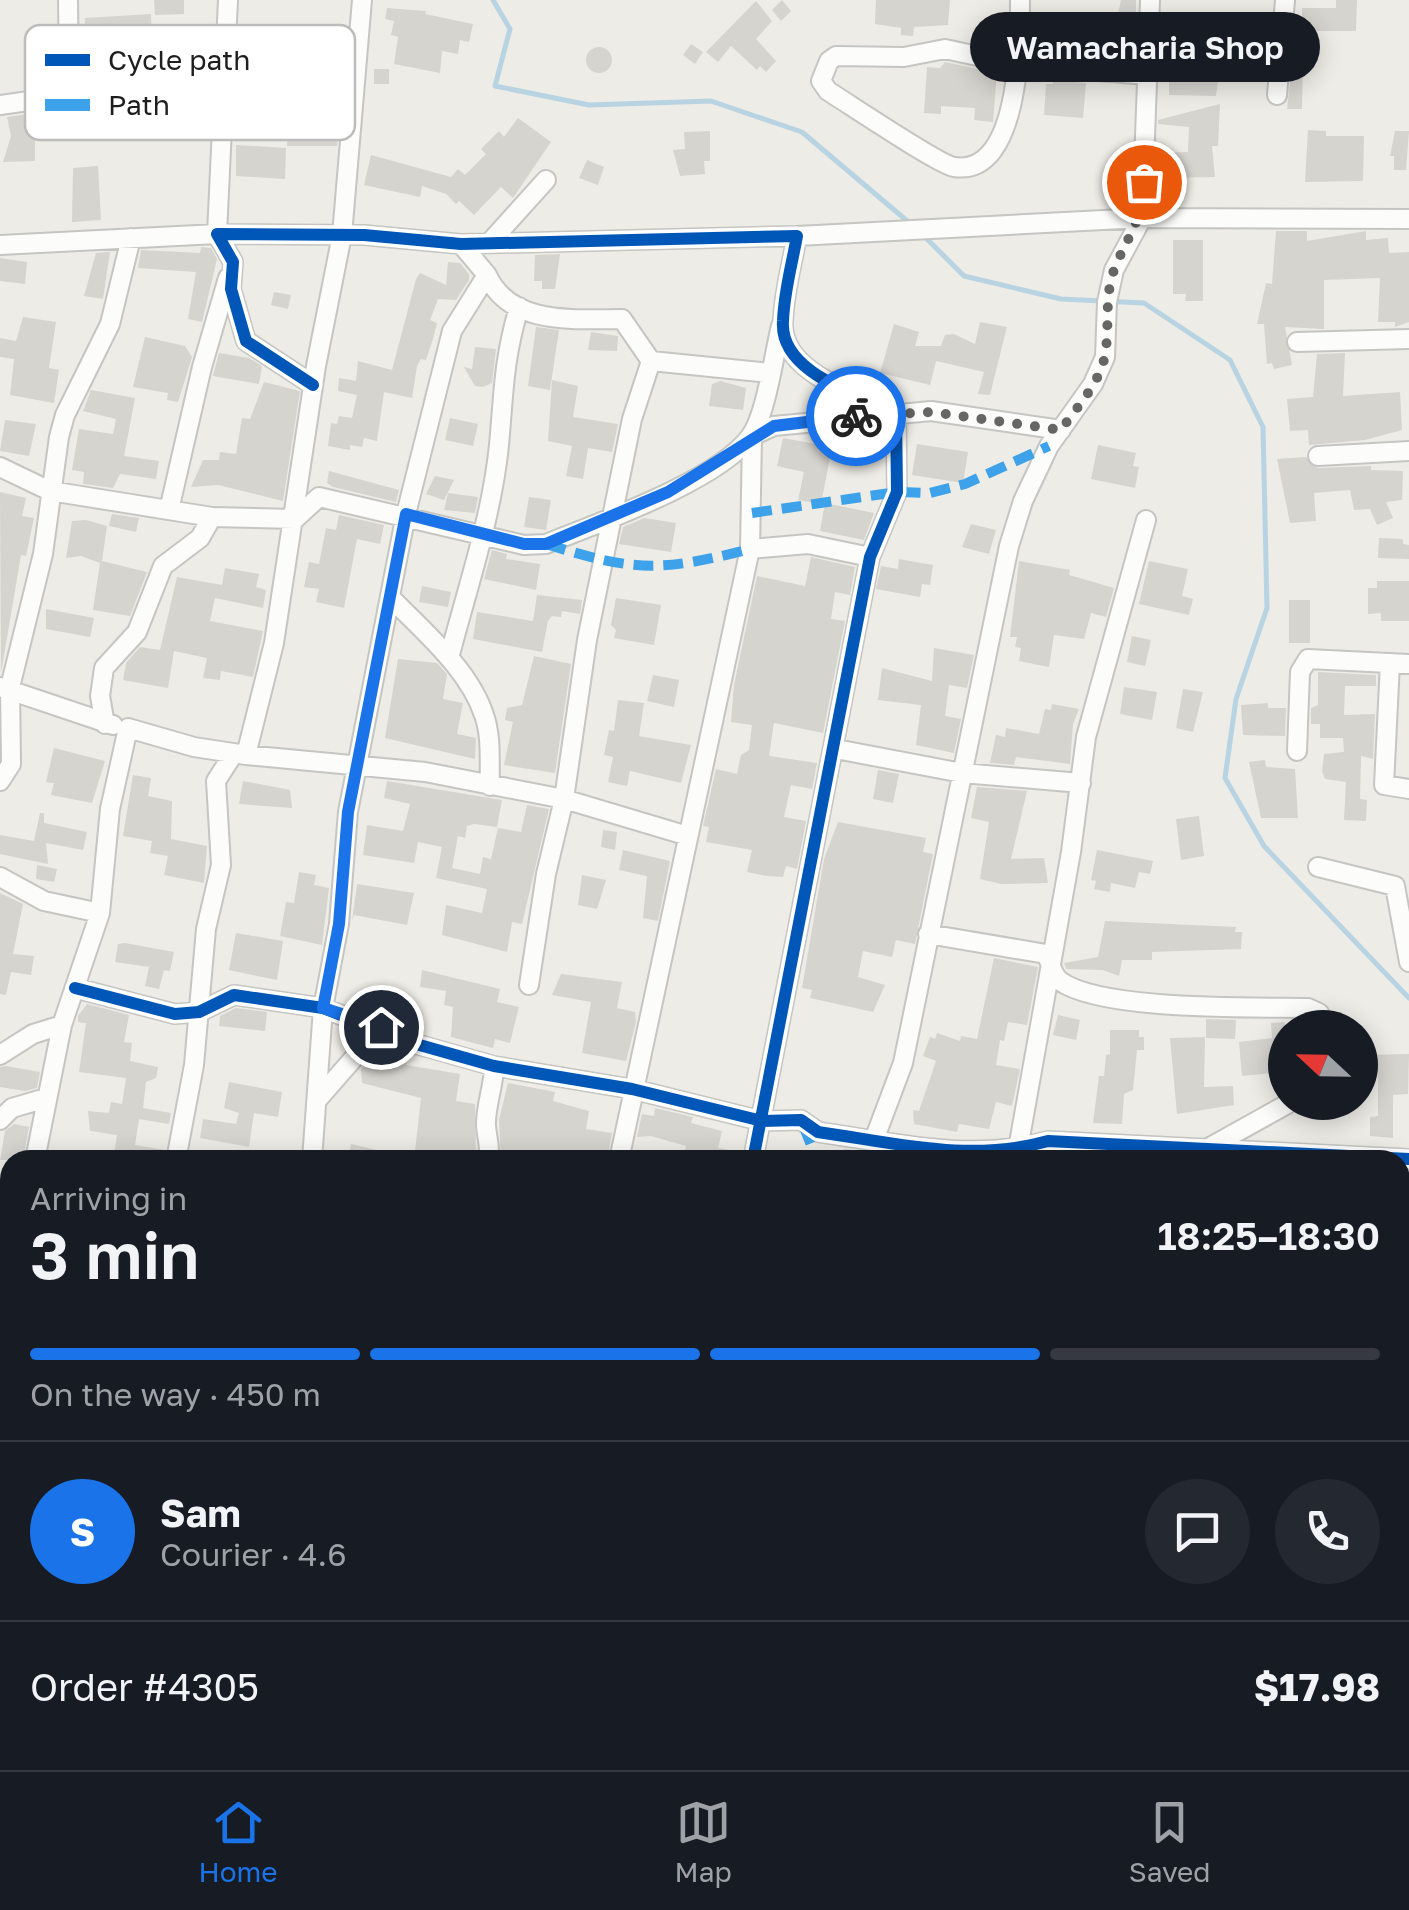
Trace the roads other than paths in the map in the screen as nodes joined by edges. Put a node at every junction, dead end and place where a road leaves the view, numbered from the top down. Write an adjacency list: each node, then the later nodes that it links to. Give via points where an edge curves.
1 (68, 0): 7 (street)
2 (228, 0): 8 (street)
3 (362, 0): 11 (street)
4 (1020, 0): 9 (street)
5 (1150, 0): 10 (street)
6 (1286, 0): 12 (street)
7 (68, 25)
8 (227, 25)
9 (1020, 65): 9 (street, via 999,148 977,163 953,167 820,82 829,61 848,54 904,58 944,49); 10 (street)
10 (1149, 75): 18 (street)
11 (355, 82)
12 (1277, 95)
13 (25, 102): 14 (street)
14 (0, 106)
15 (221, 140): 20 (street)
16 (350, 140): 21 (street)
17 (546, 180): 24 (street)
18 (1142, 218): 19 (street); 22 (street); 39 (street, via 1114,270 1105,357)
19 (1409, 219)
20 (217, 234): 21 (street); 23 (street); 27 (street)
21 (342, 235): 25 (street); 37 (street)
22 (797, 236): 24 (street); 30 (street)
23 (131, 238): 26 (street); 44 (street, via 110,324 65,415)
24 (491, 241): 25 (street)
25 (461, 244): 28 (street)
26 (0, 245)
27 (233, 262): 32 (street); 33 (street, via 230,289)
28 (487, 274): 29 (street, via 495,292); 46 (street, via 452,331)
29 (519, 307): 35 (street, via 529,316 622,319); 51 (street, via 504,359 499,445)
30 (782, 324): 36 (street); 38 (street, via 788,350 800,363)
31 (1409, 339): 34 (street)
32 (209, 340): 33 (street); 45 (street)
33 (246, 341): 37 (street)
34 (1297, 342)
35 (651, 361): 36 (street); 48 (street, via 632,419)
36 (770, 373): 40 (street)
37 (313, 385): 49 (street)
38 (896, 413): 39 (street); 40 (street, via 774,426); 53 (street, via 898,492)
39 (1061, 430): 64 (street, via 1022,501)
40 (752, 436): 48 (street, via 699,474); 52 (street)
41 (1409, 451): 42 (street)
42 (1318, 456)
43 (0, 467): 44 (street)
44 (50, 492): 45 (street); 57 (street, via 44,554)
45 (170, 510): 47 (street)
46 (406, 514): 49 (street, via 318,497); 51 (street); 54 (street)
47 (212, 516): 49 (street); 58 (street, via 200,538 163,566 137,632 104,668)
48 (614, 516): 51 (street, via 546,544); 69 (street)
49 (296, 520): 62 (street, via 274,643)
50 (1146, 520): 66 (street, via 1086,737)
51 (478, 541): 55 (street)
52 (750, 549): 53 (street, via 808,544); 70 (street)
53 (870, 557): 60 (street)
54 (390, 597): 55 (street); 63 (street)
55 (449, 658): 67 (street, via 484,712)
56 (1400, 663): 61 (street, via 1308,660 1300,672); 68 (street, via 1384,785)
57 (5, 687): 58 (street); 65 (street, via 12,764)
58 (104, 724): 59 (street)
59 (128, 728): 62 (street); 73 (street, via 110,808)
60 (836, 749): 64 (street); 91 (street, via 788,962)
61 (1297, 751)
62 (240, 754): 63 (street); 81 (street, via 216,780 221,865 206,929)
63 (359, 763): 67 (street); 79 (street)
64 (962, 772): 66 (street); 74 (street)
65 (0, 782)
66 (1081, 783): 75 (street)
67 (490, 786): 69 (street)
68 (1409, 789)
69 (564, 799): 70 (street); 77 (street)
70 (688, 836): 86 (street)
71 (1318, 867): 76 (street, via 1394,886)
72 (0, 877): 73 (street, via 44,901)
73 (100, 914): 78 (street)
74 (928, 934): 75 (street, via 1029,950); 92 (street, via 903,1064)
75 (1051, 962): 80 (street, via 1054,977 1064,984 1106,997); 101 (street)
76 (1409, 962)
77 (528, 984)
78 (76, 988): 81 (street, via 151,1010); 82 (street)
79 (323, 1008): 81 (street, via 234,995); 83 (street); 88 (street)
80 (1312, 1010)
81 (199, 1012): 95 (street)
82 (62, 1025): 84 (street); 87 (street)
83 (381, 1027): 85 (street); 88 (street)
84 (0, 1055)
85 (494, 1066): 86 (street); 97 (street, via 486,1128)
86 (632, 1089): 91 (street); 98 (street)
87 (46, 1098): 90 (street, via 12,1108); 94 (street)
88 (318, 1098): 96 (street)
89 (1268, 1114): 93 (street)
90 (0, 1120)
91 (762, 1121): 92 (street, via 802,1120 818,1132); 99 (street)
92 (874, 1140): 100 (street)
93 (1209, 1147): 102 (street, via 1048,1142); 103 (street)
94 (37, 1150)
95 (178, 1150)
96 (313, 1150)
97 (490, 1150)
98 (621, 1150)
99 (755, 1150)
100 (932, 1150)
101 (1018, 1150)
102 (1029, 1150)
103 (1241, 1150)

